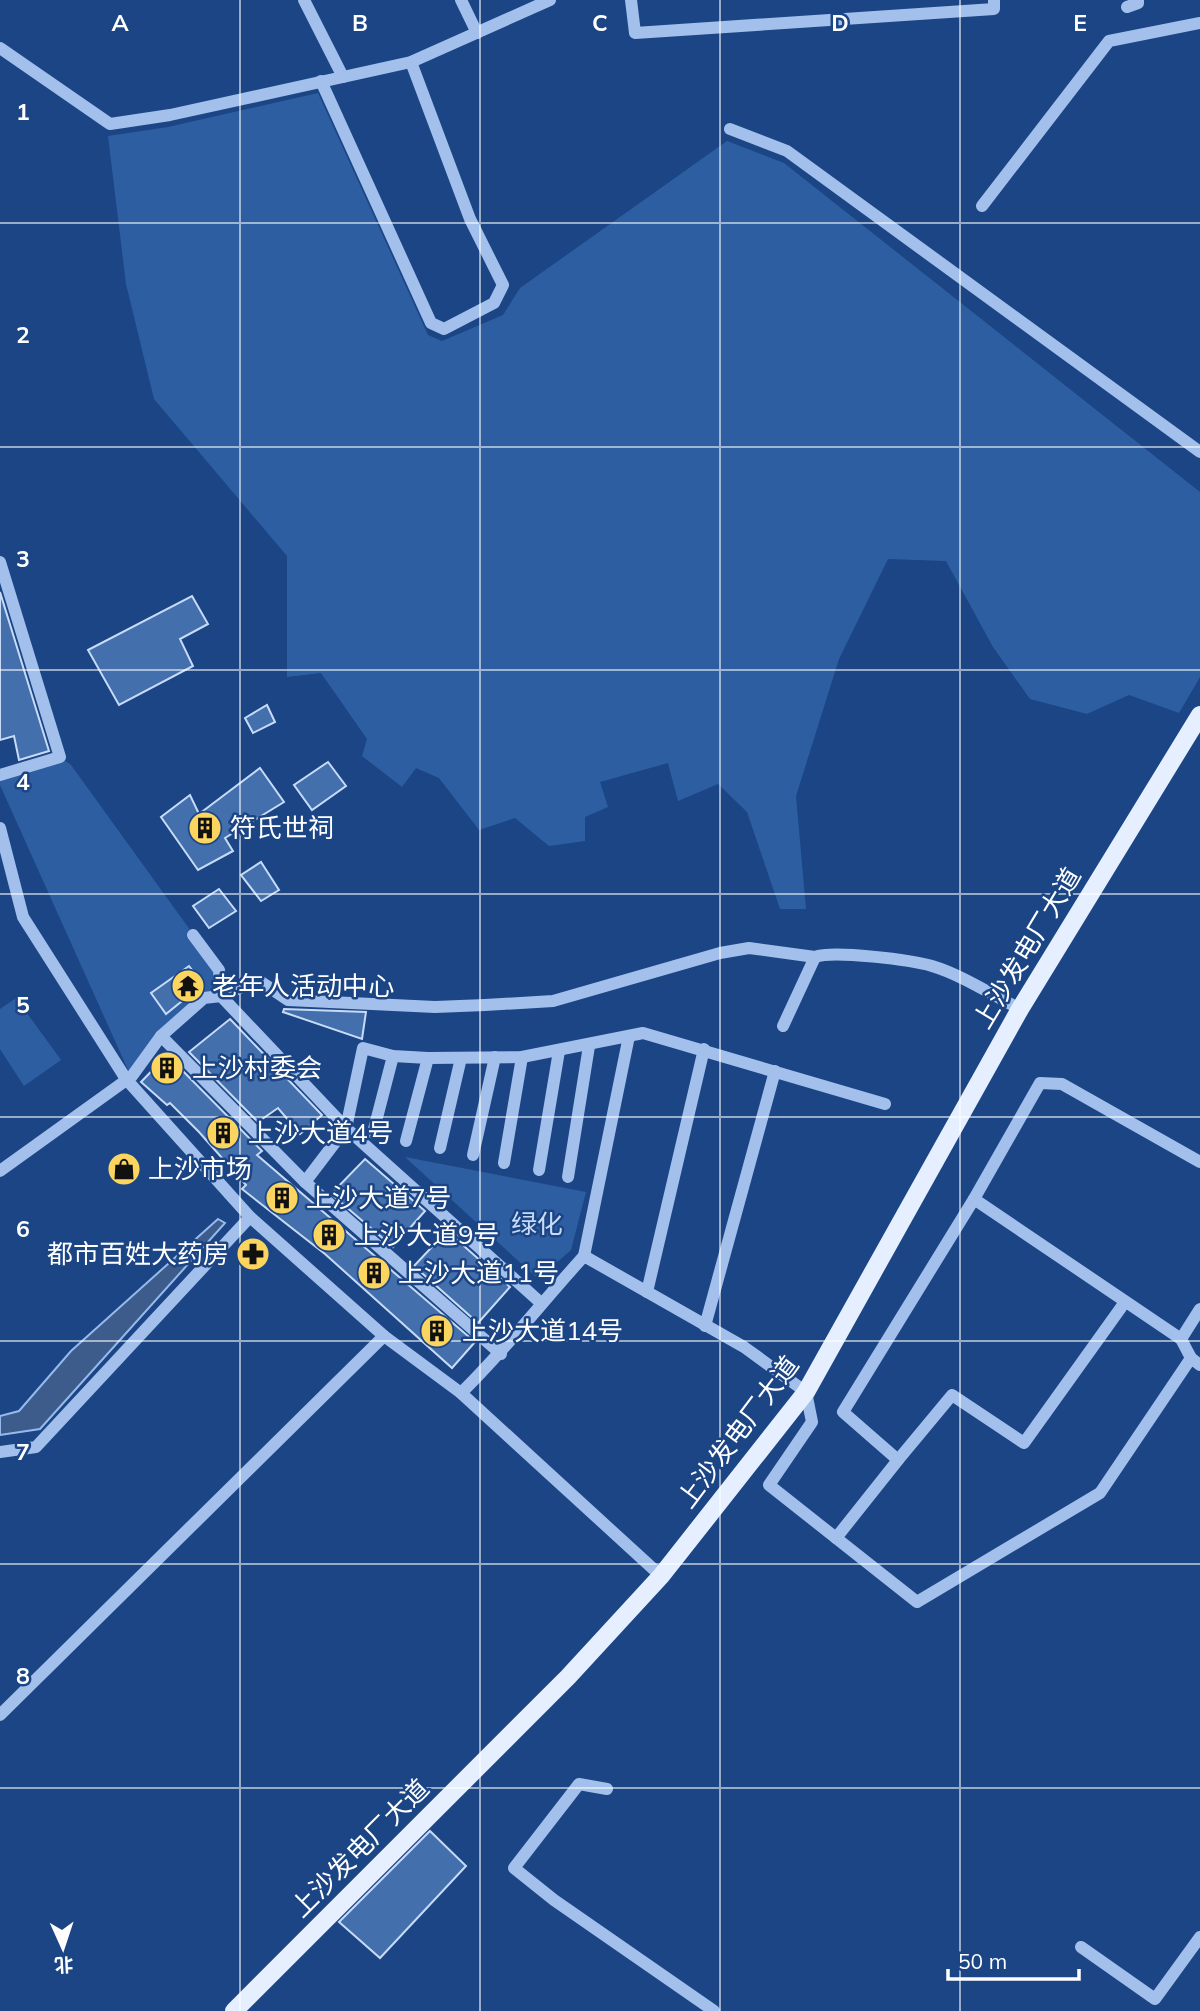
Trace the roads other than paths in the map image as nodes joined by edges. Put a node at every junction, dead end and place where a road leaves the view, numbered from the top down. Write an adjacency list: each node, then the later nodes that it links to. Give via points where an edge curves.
1 (304, 0): 10 (street)
2 (461, 0): 7 (street)
3 (551, 0): 7 (street)
4 (631, 0): 5 (street, via 635,33 994,9)
5 (994, 0)
6 (1200, 23): 13 (street, via 1109,41)
7 (477, 33): 9 (street)
8 (0, 48): 11 (street, via 110,124)
9 (411, 62): 10 (street); 11 (street, via 470,219 503,285 494,303 444,329 430,323)
10 (343, 77): 11 (street)
11 (321, 81)
12 (730, 129): 14 (street, via 787,151)
13 (982, 206)
14 (1200, 452)
15 (0, 562): 17 (street, via 60,757)
16 (1200, 715): 22 (main road, 上沙发电厂大道)
17 (0, 775)
18 (0, 828): 35 (street, via 23,917)
19 (193, 935): 21 (street, via 219,970)
20 (815, 957): 21 (street, via 749,948 554,1001 435,1007 288,1000 258,980); 22 (street, via 825,953 933,967); 23 (street)
21 (221, 996): 24 (street, via 204,998); 37 (street)
22 (1020, 1009): 60 (main road, 上沙发电厂大道)
23 (783, 1026)
24 (161, 1036): 35 (street); 47 (street)
25 (629, 1036): 26 (street); 27 (street, via 651,1034); 50 (street)
26 (589, 1046): 28 (street); 46 (street)
27 (704, 1049): 34 (street); 51 (street)
28 (559, 1051): 31 (street); 44 (street)
29 (393, 1056): 32 (street); 37 (street, via 363,1048); 38 (street)
30 (495, 1057): 31 (street); 33 (street); 41 (street)
31 (522, 1057): 43 (street)
32 (428, 1058): 33 (street); 39 (street)
33 (461, 1058): 40 (street)
34 (775, 1071): 36 (street); 55 (street)
35 (126, 1079): 45 (street); 49 (street)
36 (885, 1104)
37 (346, 1128): 47 (street); 53 (street)
38 (373, 1133)
39 (406, 1141)
40 (440, 1148)
41 (473, 1156)
42 (1200, 1162): 48 (street, via 1062,1084 1040,1083)
43 (504, 1163)
44 (539, 1170)
45 (0, 1171)
46 (568, 1177)
47 (305, 1182): 58 (street)
48 (974, 1199): 52 (street); 63 (street, via 843,1412)
49 (250, 1217): 56 (street); 62 (street, via 36,1447)
50 (584, 1256): 51 (street); 53 (street)
51 (647, 1292): 55 (street)
52 (1125, 1302): 57 (street); 63 (street, via 1024,1443 952,1395)
53 (541, 1303): 58 (street)
54 (1200, 1309): 57 (street)
55 (705, 1326): 60 (street, via 744,1347)
56 (384, 1336): 61 (street); 66 (street)
57 (1181, 1339): 59 (street)
58 (501, 1354): 61 (street)
59 (1196, 1362): 64 (street, via 1100,1493 917,1602)
60 (806, 1392): 64 (street, via 812,1422 769,1485); 65 (main road, 上沙发电厂大道)
61 (461, 1393): 65 (street)
62 (0, 1452)
63 (898, 1460): 64 (street)
64 (836, 1538)
65 (661, 1576): 70 (main road, 上沙发电厂大道, via 568,1677)
66 (0, 1715)
67 (607, 1789): 71 (street, via 579,1784 514,1868)
68 (1200, 1937): 69 (street, via 1155,1999)
69 (1081, 1947)
70 (234, 2011)
71 (714, 2011)

